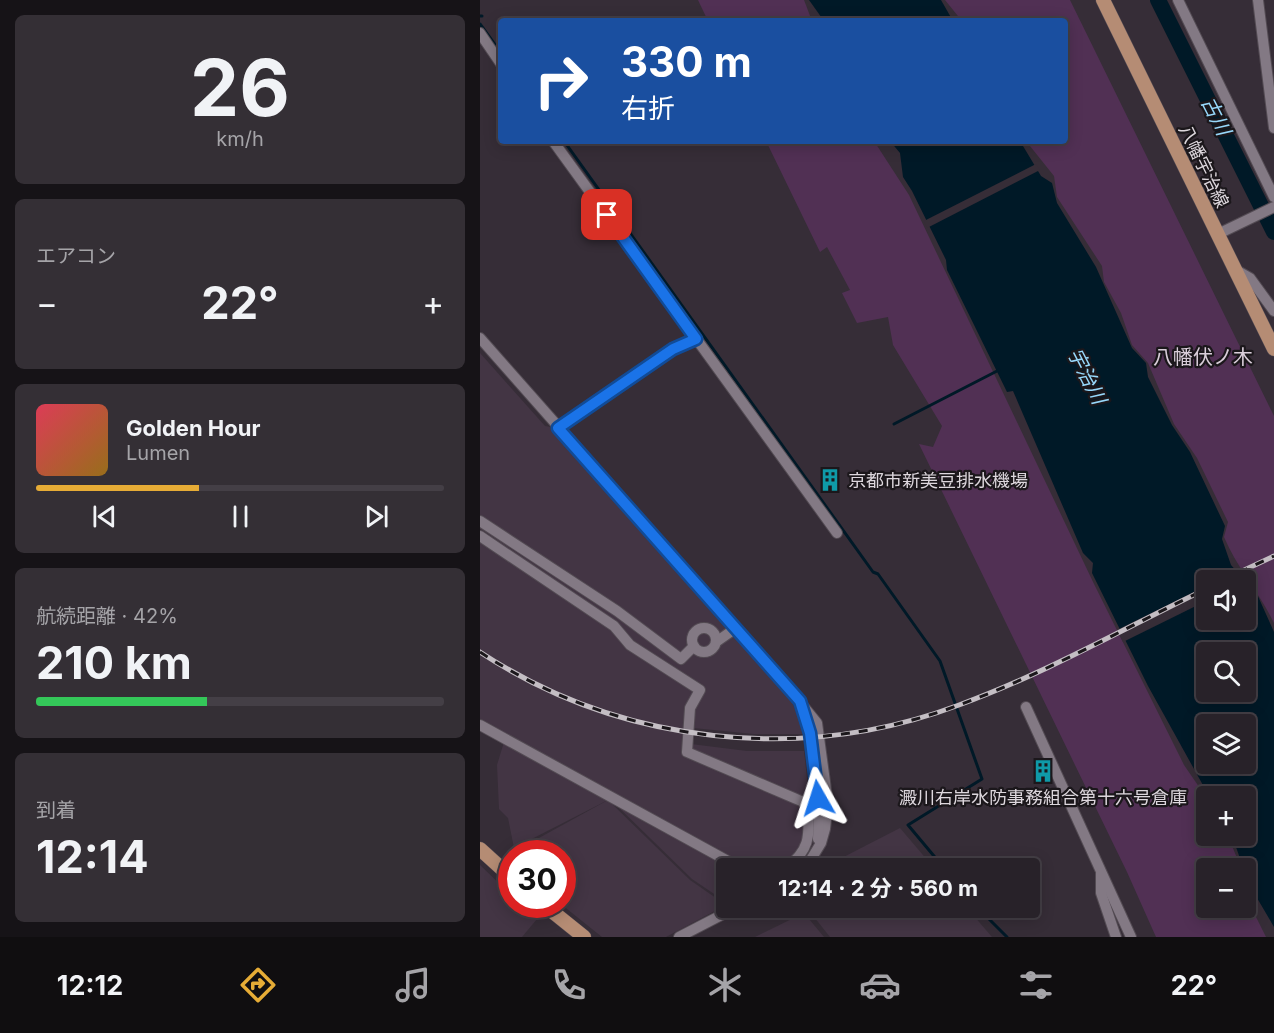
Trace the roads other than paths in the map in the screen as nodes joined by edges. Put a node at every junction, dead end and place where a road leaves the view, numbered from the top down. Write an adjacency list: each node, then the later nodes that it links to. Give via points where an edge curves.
1 (1102, 0): 10 (main road, 八幡宇治線)
2 (1178, 0): 8 (street)
3 (1258, 0): 6 (street)
4 (480, 33): 5 (street)
5 (498, 60)
6 (1274, 129)
7 (555, 144): 14 (street)
8 (1274, 197)
9 (1274, 207): 10 (street)
10 (1218, 234): 11 (main road, 八幡宇治線)
11 (1236, 270): 12 (street, via 1250,278); 15 (main road, 八幡宇治線)
12 (1274, 311)
13 (480, 339): 16 (street)
14 (696, 339): 16 (street, via 673,349); 18 (street)
15 (1274, 349)
16 (558, 428): 20 (street)
17 (480, 521): 22 (street, via 617,611 681,659)
18 (837, 533)
19 (480, 537): 27 (street, via 614,626 630,645 700,690 690,708 687,752 808,804 809,832 805,849)
20 (736, 628): 21 (street); 28 (street, via 817,723 827,797 825,829)
21 (716, 642): 22 (street, via 706,651); 22 (street, via 712,632 702,628 693,635)
22 (694, 646)
23 (1026, 707): 30 (street)
24 (480, 725): 26 (street)
25 (480, 849): 29 (main road)
26 (721, 858)
27 (796, 858)
28 (809, 858)
29 (498, 865)
30 (1102, 870): 35 (street, via 1101,893); 36 (street)
31 (560, 918): 33 (main road)
32 (716, 918): 34 (street)
33 (584, 937)
34 (679, 937)
35 (1116, 937)
36 (1131, 937)

